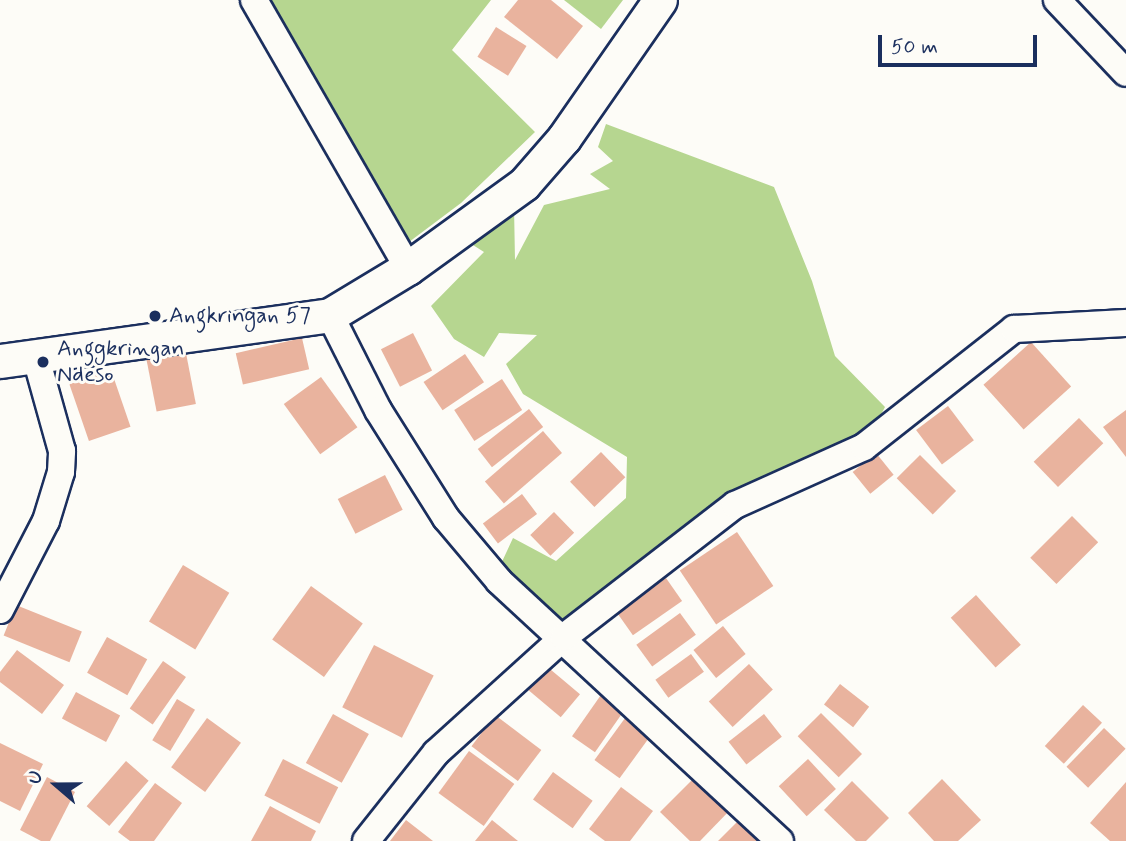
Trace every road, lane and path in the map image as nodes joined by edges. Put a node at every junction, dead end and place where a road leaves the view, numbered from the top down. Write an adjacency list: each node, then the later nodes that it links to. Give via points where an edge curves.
1 (254, 0): 5 (street)
2 (660, 0): 5 (main road, via 564,138 524,184)
3 (1057, 0): 4 (street)
4 (1126, 73)
5 (408, 268): 6 (main road)
6 (330, 314): 8 (main road); 11 (street, via 377,410 446,518 499,581)
7 (1126, 323): 11 (street, via 1014,329 864,447 735,505)
8 (36, 358): 9 (main road); 10 (street, via 62,451 61,472 46,520)
9 (0, 361)
10 (0, 610)
11 (564, 637): 12 (street, via 436,753); 13 (street)
12 (366, 841)
13 (780, 841)

